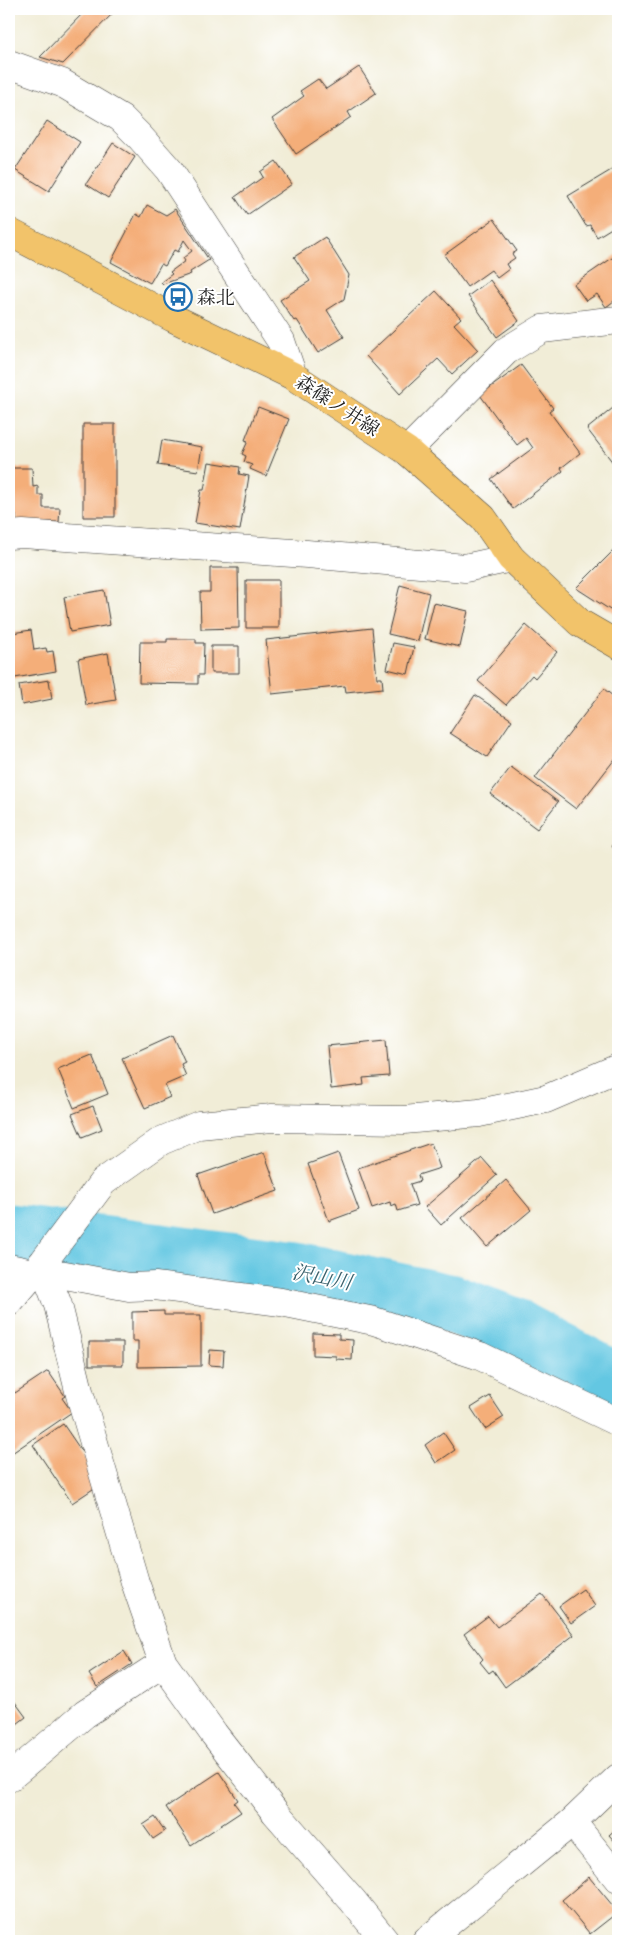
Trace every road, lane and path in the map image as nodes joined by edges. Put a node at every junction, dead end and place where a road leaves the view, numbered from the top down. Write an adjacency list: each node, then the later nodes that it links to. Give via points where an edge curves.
1 (9, 64): 4 (street, via 62,83 121,118 140,137 169,170 281,341)
2 (9, 232): 4 (main road, 森篠ノ井線, via 173,318)
3 (618, 320): 5 (street, via 542,329 506,352)
4 (293, 376): 5 (main road, 森篠ノ井線)
5 (408, 451): 7 (main road, 森篠ノ井線, via 483,518)
6 (9, 535): 7 (street, via 307,554 465,568)
7 (511, 558): 8 (main road, 森篠ノ井線, via 580,623)
8 (618, 645)
9 (618, 1068): 10 (street, via 546,1099 479,1113 404,1120 272,1118 199,1126 161,1141 103,1182)
10 (33, 1269): 11 (street); 12 (street, via 129,1286 156,1286 281,1302 374,1321 480,1356); 13 (street, via 58,1305 80,1395 135,1582)
11 (9, 1302)
12 (618, 1422)
13 (163, 1663): 14 (street, via 86,1714); 18 (street, via 275,1812)
14 (9, 1778)
15 (618, 1778): 16 (street)
16 (572, 1822): 17 (street); 19 (street)
17 (618, 1880)
18 (385, 1941)
19 (426, 1941)

